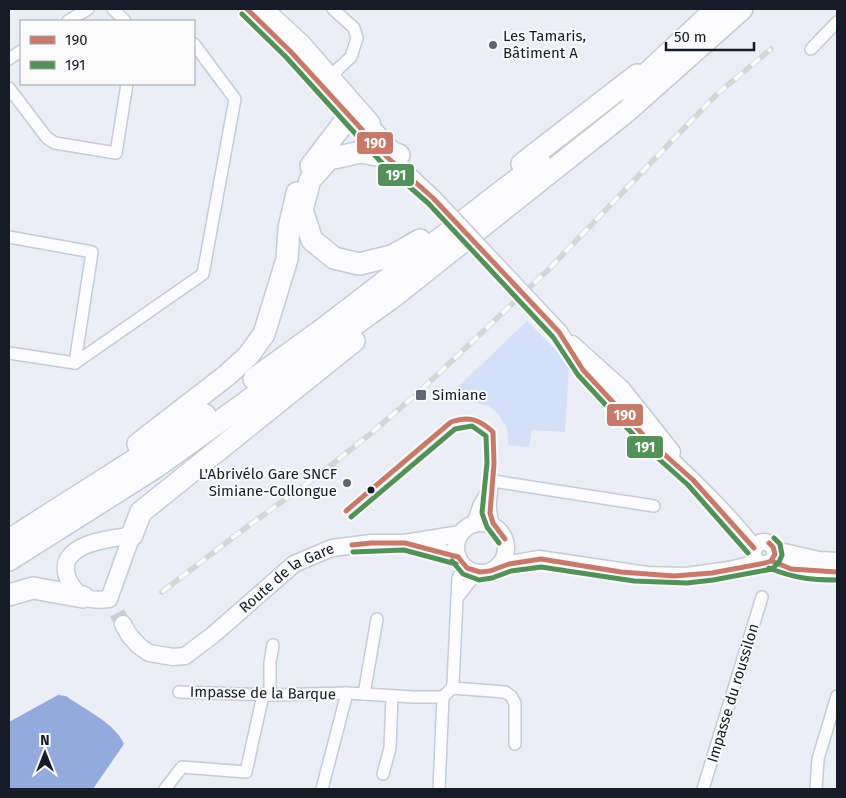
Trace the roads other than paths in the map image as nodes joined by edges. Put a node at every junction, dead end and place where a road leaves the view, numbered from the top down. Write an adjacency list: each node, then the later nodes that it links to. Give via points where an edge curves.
1 (88, 9): 8 (street)
2 (113, 9): 9 (street)
3 (247, 9): 11 (main road)
4 (264, 9): 17 (main road, via 302,43)
5 (333, 9): 17 (street, via 354,28 358,38 351,57)
6 (716, 9): 12 (highway)
7 (742, 9): 23 (highway, via 626,112)
8 (70, 20)
9 (124, 20)
10 (837, 22): 14 (street)
11 (268, 29): 17 (street, via 283,35 325,79); 20 (main road)
12 (694, 30): 22 (highway, via 581,120 419,241 392,256 359,264 334,258 312,240 302,210 310,180 329,160 361,152); 34 (highway, via 612,106 323,329 195,422)
13 (195, 45): 27 (street, via 235,99 203,274)
14 (811, 49)
15 (20, 52): 16 (street)
16 (9, 59)
17 (333, 78): 20 (street); 22 (main road)
18 (127, 85): 19 (street, via 116,153 47,138)
19 (9, 88)
20 (329, 94): 21 (main road)
21 (349, 116): 22 (highway, via 360,118); 34 (highway, via 303,175 289,228 288,259 264,334 248,356)
22 (393, 156): 25 (main road, bridge)
23 (557, 167): 37 (highway, via 325,365 141,512); 43 (highway, via 393,297 156,467)
24 (9, 237): 27 (street, via 92,252)
25 (559, 332): 28 (main road); 29 (main road)
26 (9, 354): 27 (street)
27 (75, 363)
28 (583, 370): 29 (street); 30 (main road)
29 (619, 392): 30 (main road, via 637,419); 31 (main road, via 654,428)
30 (641, 432): 31 (main road)
31 (693, 480): 41 (main road)
32 (493, 481): 33 (street); 35 (street, via 489,508); 36 (street)
33 (654, 506)
34 (41, 519): 38 (highway)
35 (494, 526): 36 (main road, via 487,523); 39 (main road)
36 (466, 529): 40 (main road, Route de la Gare); 44 (main road, via 456,549)
37 (132, 535): 50 (main road, via 87,545 71,554 66,568 68,582); 53 (main road)
38 (9, 540)
39 (505, 540): 42 (main road); 46 (main road, via 506,554)
40 (405, 542): 44 (main road, Route de la Gare); 53 (main road, Route de la Gare, via 371,542 332,548 294,564 185,656 149,653 129,635)
41 (762, 554): 42 (main road, via 730,570 686,576 647,575); 45 (main road); 47 (main road, via 791,569)
42 (539, 559): 46 (main road)
43 (9, 560)
44 (461, 561): 48 (main road, via 469,569); 52 (street)
45 (837, 561)
46 (498, 566): 48 (main road)
47 (837, 570)
48 (482, 572): 52 (street)
49 (9, 595): 50 (highway, via 33,588)
50 (83, 597): 53 (main road, via 96,600)
51 (762, 597): 69 (street, Impasse du roussilon)
52 (457, 598): 56 (street)
53 (116, 612)
54 (377, 619): 59 (street)
55 (273, 645): 60 (street)
56 (452, 688): 63 (street); 64 (street, via 505,692 511,696 515,703)
57 (179, 692): 60 (street, Impasse de la Barque)
58 (347, 694): 59 (street, Impasse de la Barque); 60 (street, Impasse de la Barque); 67 (street)
59 (364, 694): 61 (street, Impasse de la Barque)
60 (266, 695): 66 (street, via 246,772 182,767)
61 (392, 696): 63 (street, Impasse de la Barque); 65 (street, via 390,748)
62 (837, 696): 70 (street, via 818,759)
63 (442, 697): 68 (street)
64 (515, 744)
65 (383, 774)
66 (165, 789)
67 (322, 789)
68 (440, 789)
69 (704, 789)
70 (816, 789)

